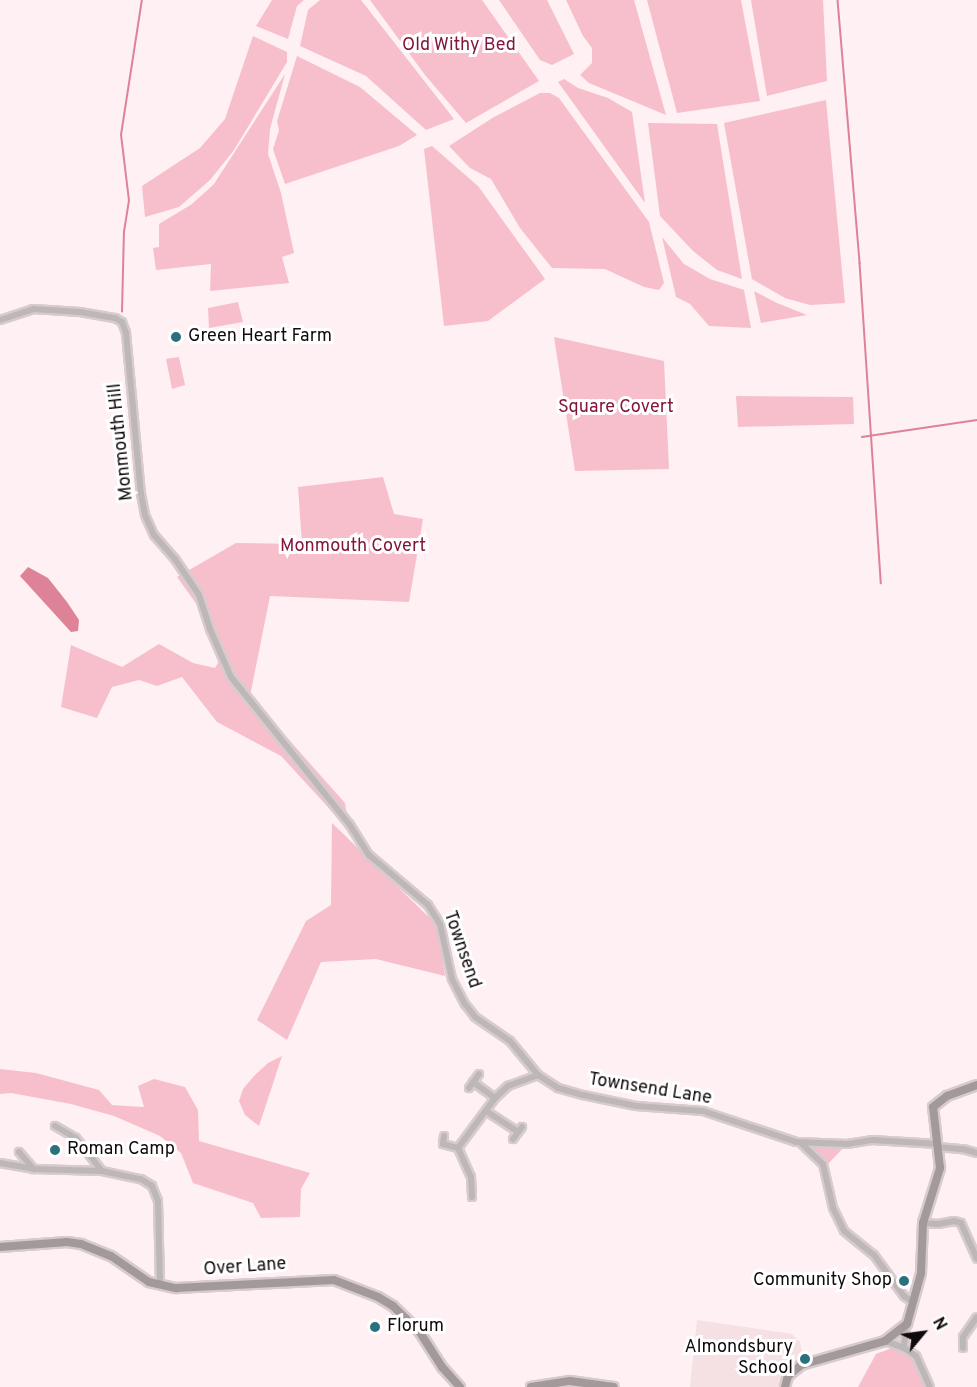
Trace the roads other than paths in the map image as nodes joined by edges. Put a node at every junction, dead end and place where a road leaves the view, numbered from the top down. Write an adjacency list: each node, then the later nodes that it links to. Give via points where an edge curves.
1 (0, 320): 2 (street, Monmouth Hill, via 33,309 80,312 122,322 141,494 151,528 199,595 231,677 242,693 350,825 369,855)
2 (406, 885): 4 (street, Townsend, via 428,905 440,924 452,979 465,1004 475,1017 510,1041)
3 (479, 1074): 6 (street, via 471,1085)
4 (538, 1075): 6 (street, via 508,1086); 11 (street, Townsend Lane, via 558,1088 583,1095 636,1106 703,1111)
5 (977, 1085): 12 (street, via 936,1103 933,1112)
6 (495, 1098): 7 (street)
7 (486, 1111): 10 (street, via 520,1130); 13 (street)
8 (55, 1126): 18 (street, via 76,1138)
9 (444, 1136): 13 (street, via 442,1144)
10 (513, 1139)
11 (801, 1143): 12 (street, Townsend Lane, via 872,1140); 24 (street, via 823,1164 833,1208 844,1231 874,1255 904,1296)
12 (938, 1146): 15 (street, Townsend Lane); 20 (street, via 940,1168)
13 (458, 1148): 19 (street, via 471,1177)
14 (20, 1152): 17 (street)
15 (977, 1153)
16 (0, 1163): 17 (street)
17 (34, 1169): 18 (street)
18 (102, 1171): 23 (street, via 141,1179 155,1189)
19 (470, 1193)
20 (923, 1223): 22 (street, via 961,1223); 24 (street, via 921,1274)
21 (0, 1247): 23 (street, Over Lane, via 81,1244 111,1256 141,1278)
22 (973, 1257)
23 (160, 1285): 30 (street, Over Lane, via 191,1289 334,1280 393,1306 419,1331)
24 (914, 1302): 26 (street)
25 (977, 1317): 29 (street, via 963,1337)
26 (906, 1325): 27 (street); 28 (street)
27 (885, 1341): 28 (street); 33 (street, via 801,1365 788,1376)
28 (904, 1348): 34 (street, via 915,1356)
29 (963, 1348)
30 (460, 1387)
31 (531, 1387): 32 (street, via 570,1381)
32 (614, 1387)
33 (785, 1387)
34 (930, 1387)

